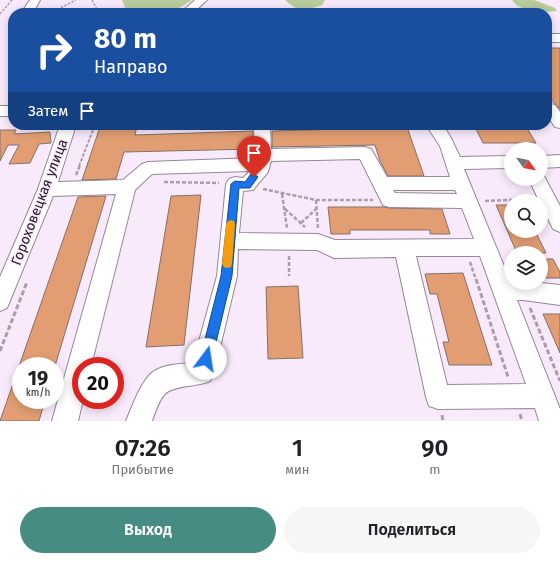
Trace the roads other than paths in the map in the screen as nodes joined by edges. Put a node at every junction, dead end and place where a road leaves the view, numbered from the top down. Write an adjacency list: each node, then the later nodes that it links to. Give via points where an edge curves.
1 (202, 0): 2 (street)
2 (192, 8)
3 (552, 111): 4 (street)
4 (560, 123)
5 (66, 130): 16 (street, Гороховецкая улица)
6 (262, 130): 8 (street)
7 (438, 130): 12 (street, via 444,138)
8 (263, 159): 13 (street, via 365,154); 15 (street, via 148,168); 19 (street, via 262,168 241,185)
9 (560, 161): 11 (street)
10 (504, 162): 12 (street)
11 (548, 162)
12 (454, 163): 17 (street)
13 (382, 184): 17 (street); 17 (street, via 389,200)
14 (541, 186): 18 (street)
15 (127, 187): 16 (street); 26 (street)
16 (47, 189): 24 (street, Гороховецкая улица)
17 (465, 192): 20 (street)
18 (560, 224)
19 (229, 241): 21 (street, via 318,240 334,249); 27 (street, via 227,276 202,373 163,378 154,388)
20 (476, 247): 21 (street); 22 (street)
21 (404, 248): 25 (street, via 438,397)
22 (514, 291): 23 (street); 25 (street)
23 (560, 295)
24 (0, 301)
25 (542, 396): 28 (street)
26 (65, 421)
27 (139, 421)
28 (552, 421)

